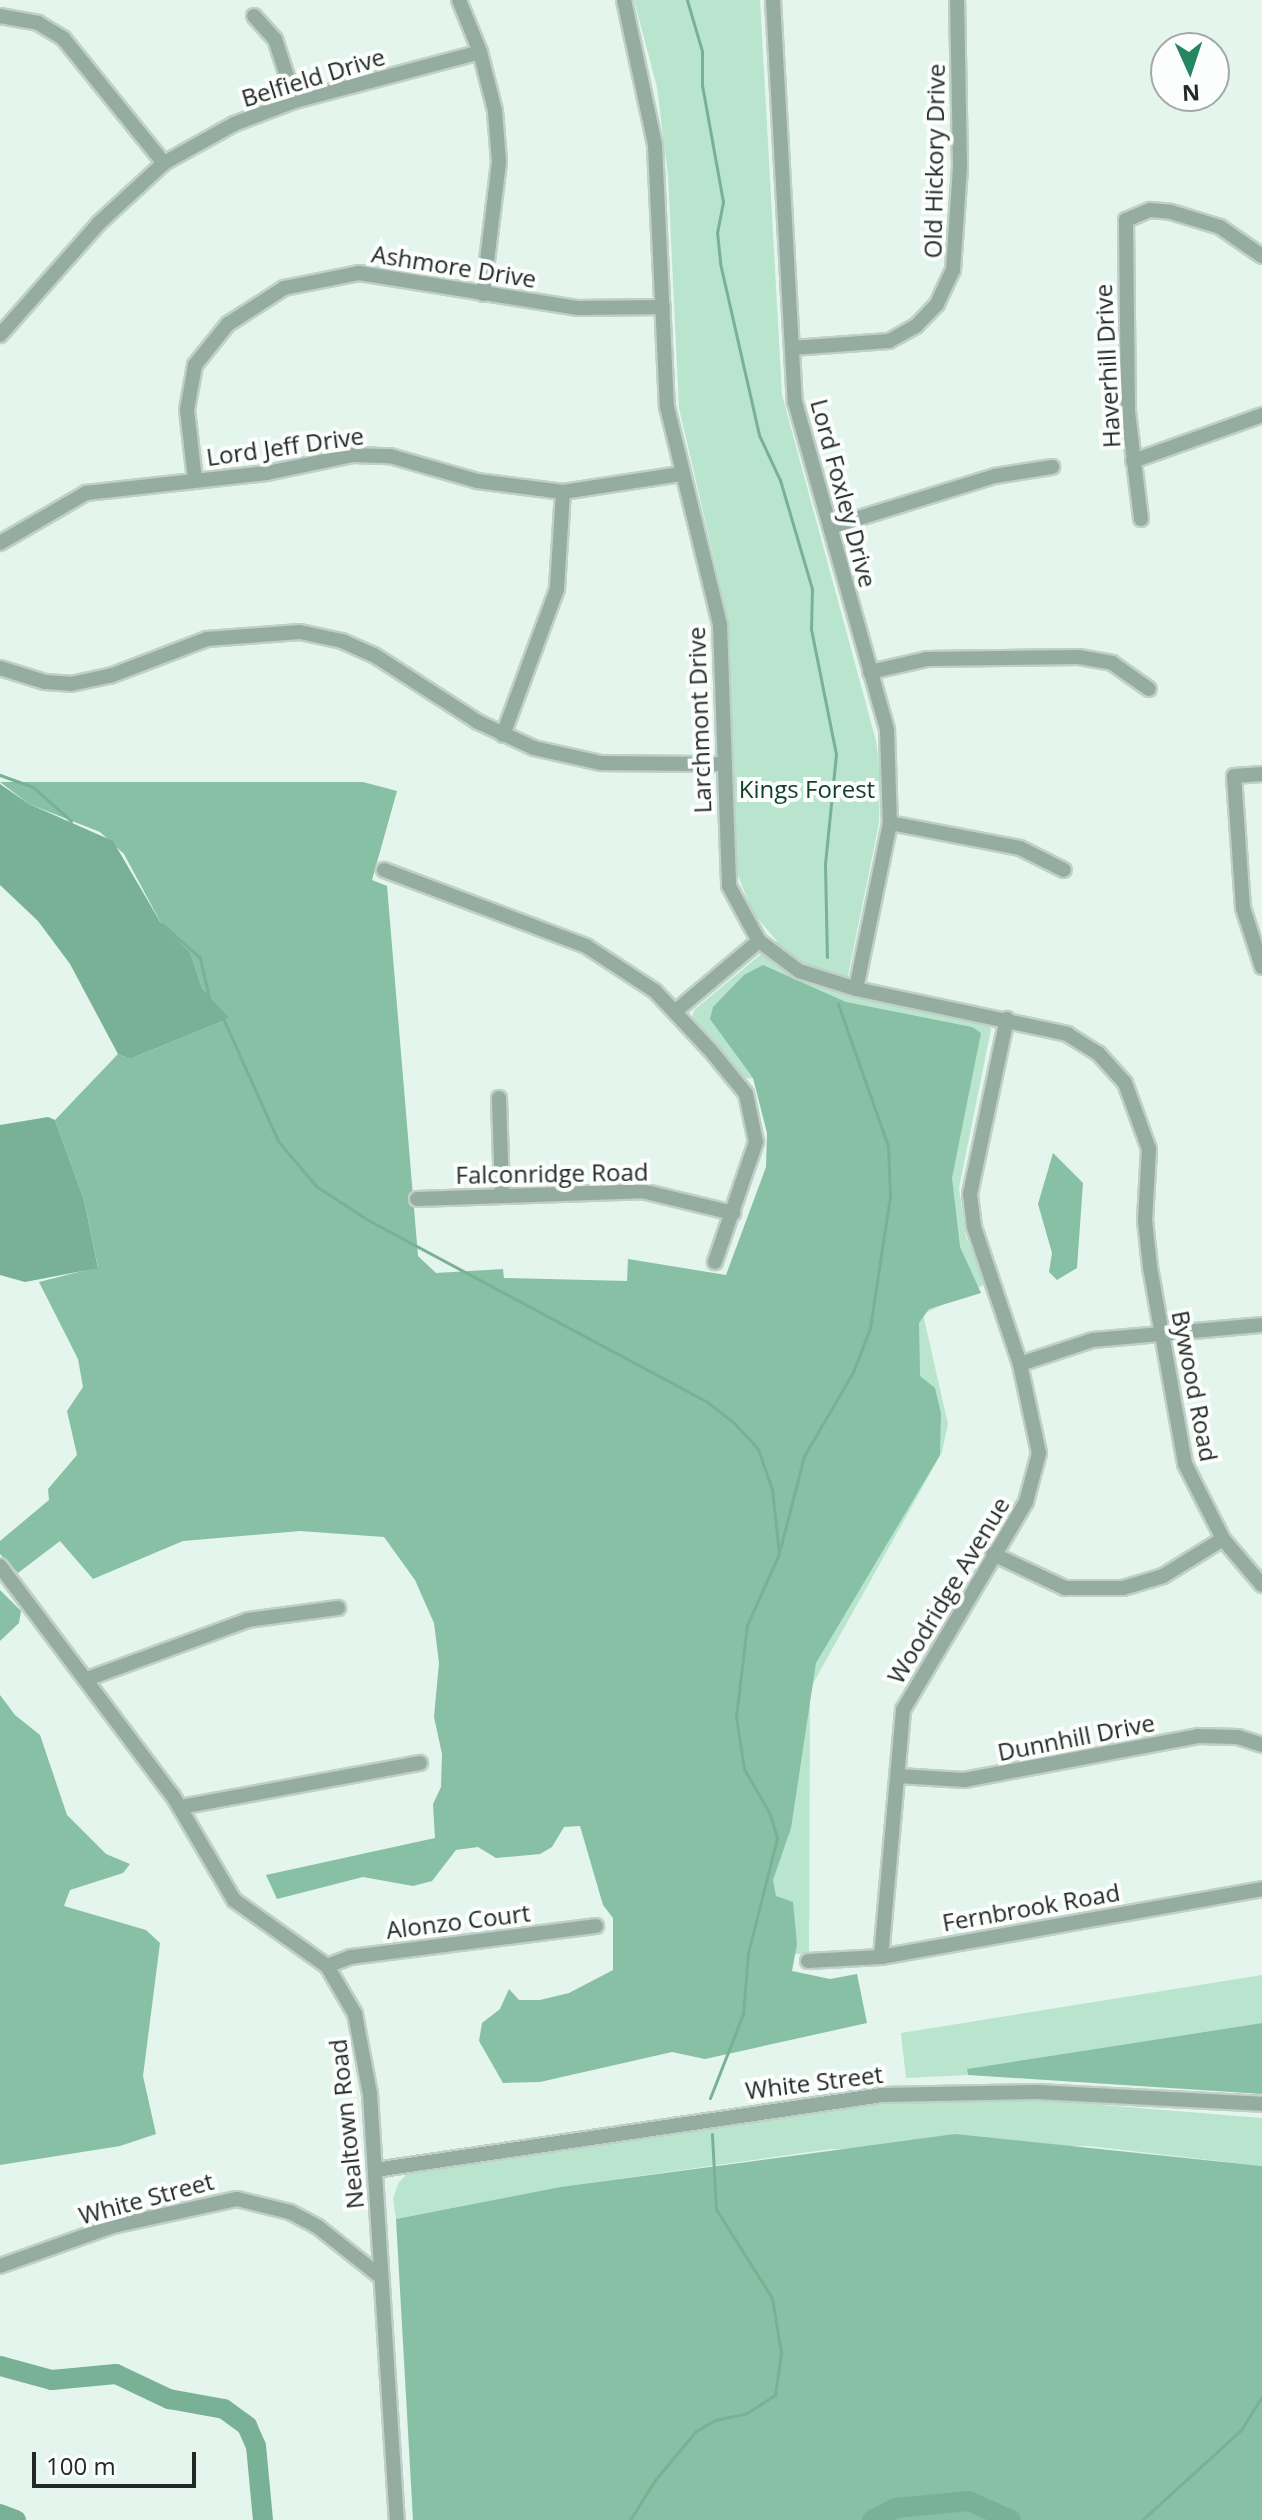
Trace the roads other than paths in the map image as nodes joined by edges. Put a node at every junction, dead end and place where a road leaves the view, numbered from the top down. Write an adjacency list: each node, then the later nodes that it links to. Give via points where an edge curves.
1 (459, 0): 7 (street)
2 (624, 0): 12 (street, Larchmont Drive, via 655,145)
3 (773, 0): 14 (street, Lord Foxley Drive)
4 (957, 0): 14 (street, Old Hickory Drive, via 960,167 953,270 937,304 916,326 889,341)
5 (0, 16): 9 (street, via 38,23 63,38)
6 (254, 16): 8 (street, via 275,39)
7 (480, 52): 8 (street, Belfield Drive); 11 (street, via 495,111 499,162)
8 (295, 101): 9 (street, Belfield Drive, via 234,124)
9 (164, 163): 13 (street, Belfield Drive, via 99,223)
10 (1262, 256): 16 (street, Haverhill Drive, via 1220,227 1194,218 1150,210 1126,220)
11 (483, 294): 12 (street, Ashmore Drive, via 578,308); 19 (street, Ashmore Drive, via 359,273 295,285 252,305 211,342 195,365 187,410)
12 (663, 307): 18 (street, Larchmont Drive, via 667,407)
13 (0, 335)
14 (792, 348): 22 (street, Lord Foxley Drive, via 795,402)
15 (1262, 415): 16 (street)
16 (1133, 461): 21 (street, Haverhill Drive)
17 (1052, 467): 22 (street, via 995,476)
18 (681, 474): 20 (street, Lord Jeff Drive); 28 (street, Larchmont Drive, via 720,625)
19 (195, 480): 20 (street, Lord Jeff Drive, via 378,455 429,464 477,481); 23 (street, Lord Jeff Drive, via 86,493)
20 (563, 492): 27 (street, via 557,589)
21 (1141, 519)
22 (830, 527): 25 (street, Lord Foxley Drive)
23 (0, 543)
24 (0, 668): 27 (street, via 71,684 110,676 207,639 300,632 374,655)
25 (870, 672): 26 (street, via 927,659 1079,657 1112,663); 30 (street, Lord Foxley Drive, via 887,730)
26 (1149, 689)
27 (503, 735): 28 (street, via 549,753 601,763)
28 (724, 764): 33 (street, Larchmont Drive, via 729,886)
29 (1262, 774): 34 (street, via 1234,776 1243,908)
30 (890, 823): 32 (street, via 1020,848); 35 (street, Lord Foxley Drive)
31 (384, 870): 36 (street, via 586,946)
32 (1064, 870)
33 (759, 941): 35 (street, Larchmont Drive, via 799,971); 36 (street)
34 (1262, 967)
35 (856, 989): 37 (street, Larchmont Drive)
36 (677, 1010): 42 (street, via 746,1094 753,1118 754,1152)
37 (1007, 1019): 39 (street, Larchmont Drive, via 1067,1034 1098,1053 1125,1083 1141,1116); 46 (street, Woodridge Avenue, via 970,1194 974,1227)
38 (499, 1098): 40 (street)
39 (1148, 1174): 45 (street, Bywood Road, via 1145,1220)
40 (502, 1195): 41 (street, Falconridge Road); 42 (street, Falconridge Road, via 642,1191)
41 (417, 1199)
42 (733, 1213): 43 (street)
43 (715, 1262)
44 (1262, 1325): 45 (street)
45 (1162, 1333): 46 (street, via 1093,1340); 47 (street, Bywood Road, via 1185,1464)
46 (1020, 1364): 48 (street, Woodridge Avenue, via 1039,1453 1026,1502)
47 (1223, 1539): 48 (street, via 1163,1576 1123,1588 1065,1588); 50 (street, Bywood Road)
48 (993, 1554): 55 (street, Woodridge Avenue, via 903,1710)
49 (0, 1566): 52 (street, Nealtown Road)
50 (1262, 1585)
51 (338, 1608): 52 (street, via 248,1620)
52 (87, 1679): 56 (street, Nealtown Road)
53 (1262, 1745): 55 (street, Dunnhill Drive, via 1238,1737 1198,1736 964,1780)
54 (420, 1763): 56 (street)
55 (898, 1776): 59 (street, Woodridge Avenue)
56 (180, 1807): 61 (street, Nealtown Road, via 234,1900)
57 (1262, 1889): 59 (street, Fernbrook Road)
58 (596, 1926): 61 (street, Alonzo Court, via 351,1957)
59 (881, 1957): 60 (street, Fernbrook Road)
60 (808, 1961)
61 (327, 1966): 63 (street, Nealtown Road, via 349,1998 361,2031)
62 (1262, 2104): 63 (street, White Street, via 1036,2092 882,2095)
63 (375, 2170): 65 (street, Nealtown Road)
64 (0, 2266): 65 (street, White Street, via 113,2226 237,2199 290,2212 318,2227)
65 (381, 2277): 66 (street, Nealtown Road)
66 (397, 2520)

